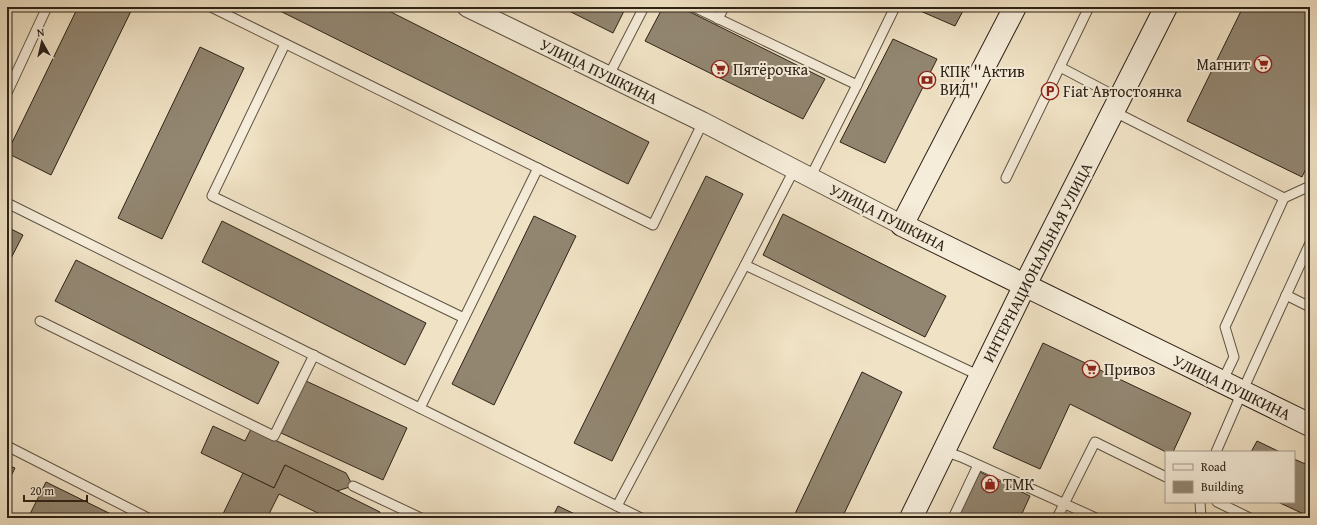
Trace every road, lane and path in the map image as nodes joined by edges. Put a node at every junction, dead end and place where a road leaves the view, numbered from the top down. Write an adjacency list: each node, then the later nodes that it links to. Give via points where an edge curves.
1 (47, 7): 16 (lane)
2 (211, 7): 12 (lane)
3 (467, 7): 14 (street, УЛИЦА ПУШКИНА)
4 (644, 7): 14 (lane)
5 (694, 7): 11 (lane)
6 (724, 7): 11 (lane)
7 (895, 7): 15 (lane)
8 (1015, 7): 25 (main road)
9 (1089, 7): 13 (lane)
10 (1166, 7): 17 (main road, ИНТЕРНАЦИОНАЛЬНАЯ УЛИЦА)
11 (718, 19): 15 (lane)
12 (286, 44): 19 (lane); 31 (lane, via 212,196)
13 (1060, 66): 17 (lane); 21 (lane)
14 (608, 75): 18 (street, УЛИЦА ПУШКИНА)
15 (857, 85): 20 (lane)
16 (7, 93)
17 (1116, 105): 23 (lane); 28 (main road, ИНТЕРНАЦИОНАЛЬНАЯ УЛИЦА)
18 (702, 122): 19 (lane, via 653,225); 20 (street, УЛИЦА ПУШКИНА)
19 (538, 168): 31 (lane)
20 (802, 174): 25 (street, УЛИЦА ПУШКИНА); 27 (lane)
21 (1006, 178)
22 (1310, 186): 23 (lane)
23 (1284, 198): 35 (lane, via 1225,327 1234,357)
24 (7, 203): 33 (lane)
25 (902, 225): 28 (main road, УЛИЦА ПУШКИНА)
26 (1310, 243): 29 (lane)
27 (745, 265): 34 (lane); 48 (lane)
28 (1025, 285): 34 (main road, ИНТЕРНАЦИОНАЛЬНАЯ УЛИЦА); 35 (main road, УЛИЦА ПУШКИНА)
29 (1286, 295): 30 (lane); 36 (lane)
30 (1310, 307)
31 (464, 318): 37 (lane)
32 (40, 321): 33 (lane, via 274,436)
33 (314, 355): 37 (lane)
34 (980, 376): 40 (main road, ИНТЕРНАЦИОНАЛЬНАЯ УЛИЦА)
35 (1222, 382): 36 (main road, УЛИЦА ПУШКИНА)
36 (1242, 392): 38 (main road, УЛИЦА ПУШКИНА); 41 (lane)
37 (420, 408): 48 (lane)
38 (1310, 425)
39 (7, 446): 49 (lane)
40 (944, 451): 42 (lane); 52 (main road, ИНТЕРНАЦИОНАЛЬНАЯ УЛИЦА)
41 (1216, 451)
42 (978, 465): 47 (lane); 53 (lane)
43 (1165, 477): 47 (lane, via 1095,442)
44 (353, 486): 50 (lane)
45 (1200, 503): 56 (lane)
46 (1219, 503): 57 (lane)
47 (1065, 504): 54 (lane); 55 (lane)
48 (617, 506): 51 (lane)
49 (148, 518)
50 (421, 518)
51 (641, 518)
52 (911, 518)
53 (953, 518)
54 (1057, 518)
55 (1096, 518)
56 (1201, 518)
57 (1250, 518)

